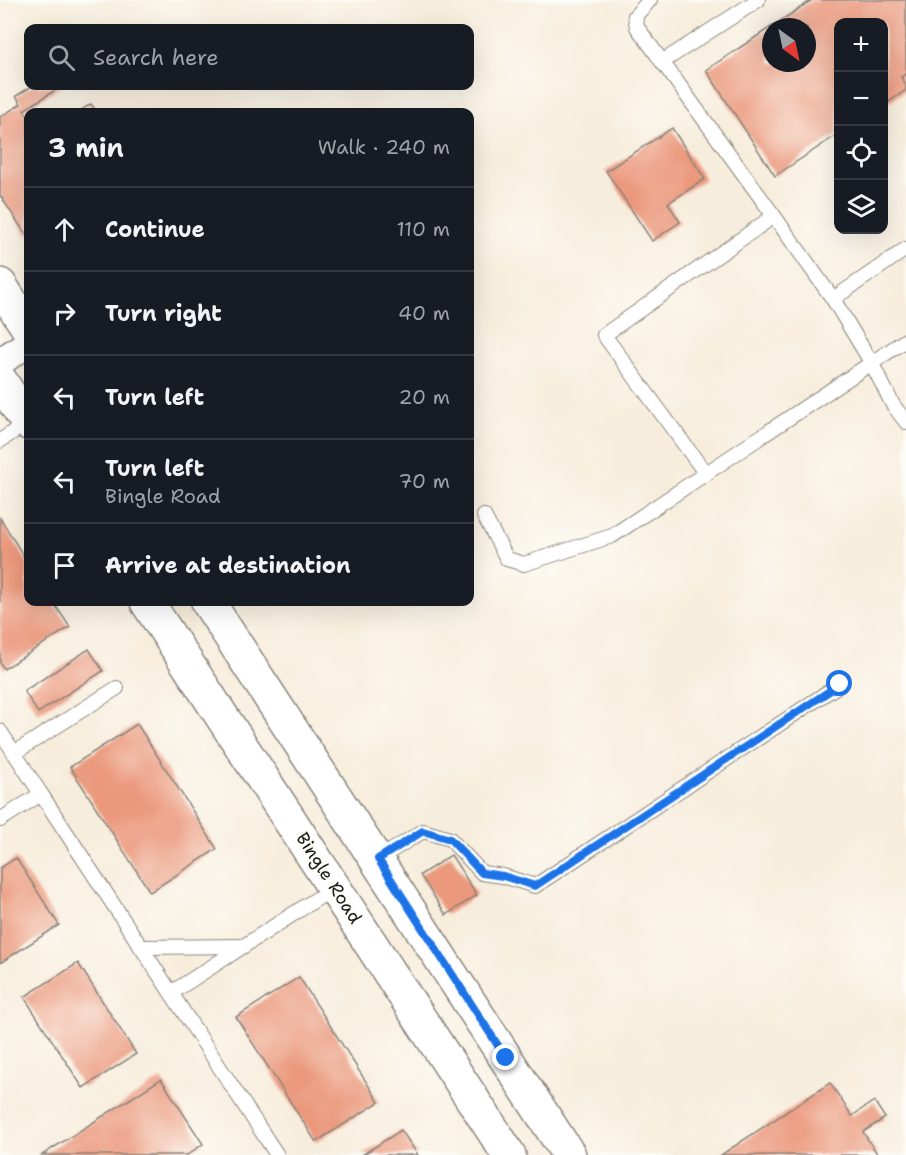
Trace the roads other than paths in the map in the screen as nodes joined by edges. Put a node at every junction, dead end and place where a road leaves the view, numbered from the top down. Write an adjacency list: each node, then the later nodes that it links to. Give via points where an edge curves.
1 (650, 0): 3 (lane, via 635,16 637,27)
2 (758, 0): 3 (lane)
3 (662, 62): 4 (lane)
4 (774, 216): 7 (lane); 18 (lane, via 604,335)
5 (906, 249): 7 (lane)
6 (0, 285): 8 (main road)
7 (833, 299): 12 (lane)
8 (24, 322)
9 (906, 340): 12 (lane)
10 (24, 346): 11 (street)
11 (0, 362)
12 (872, 362): 15 (lane); 18 (lane)
13 (0, 380): 14 (main road)
14 (24, 416)
15 (906, 422)
16 (24, 425): 17 (lane)
17 (0, 441)
18 (706, 474): 19 (lane, via 612,536 524,564 507,559)
19 (484, 516)
20 (150, 606): 29 (main road, Bingle Road)
21 (211, 606): 28 (main road)
22 (840, 684): 28 (lane, via 535,886 482,873 450,839 423,831)
23 (117, 688): 25 (lane)
24 (0, 731): 25 (lane)
25 (14, 753): 26 (lane)
26 (41, 794): 27 (lane); 31 (lane)
27 (0, 820)
28 (378, 859): 29 (main road); 35 (main road)
29 (335, 887): 30 (lane); 34 (main road, Bingle Road)
30 (244, 946): 31 (lane); 32 (lane)
31 (141, 947): 32 (lane)
32 (171, 993): 33 (lane)
33 (277, 1155)
34 (509, 1155)
35 (569, 1155)

